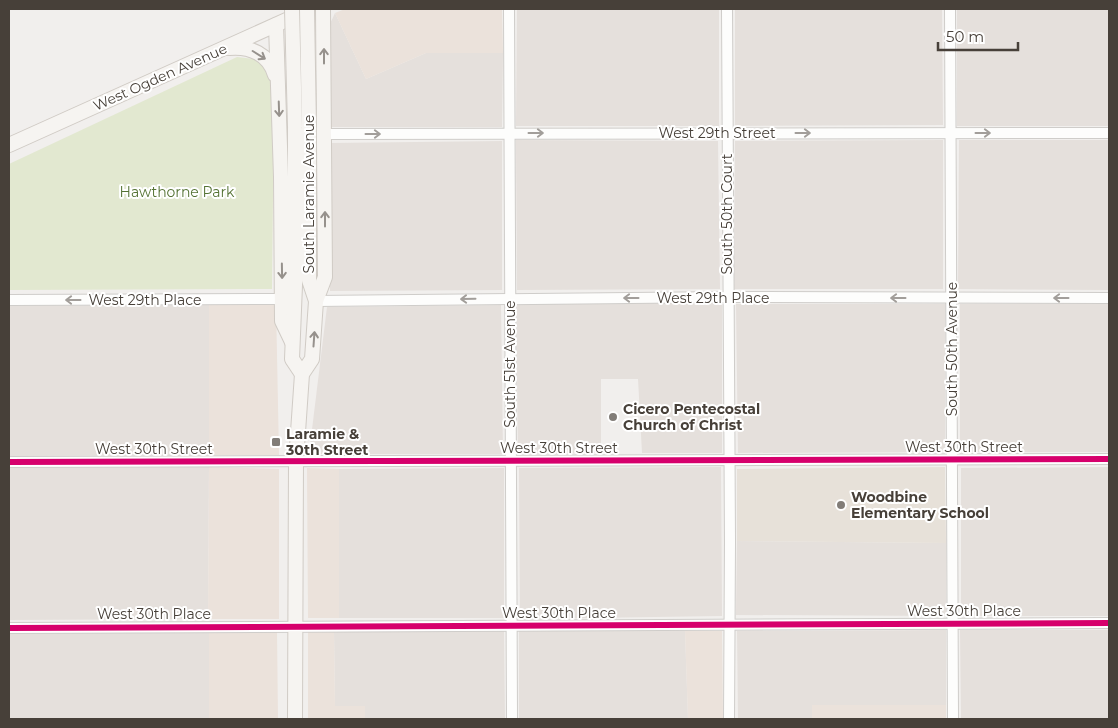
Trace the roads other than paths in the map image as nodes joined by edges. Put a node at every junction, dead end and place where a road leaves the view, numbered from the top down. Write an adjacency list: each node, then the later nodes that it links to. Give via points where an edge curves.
1 (292, 9): 23 (main road, South Laramie Avenue, bridge, via 295,127)
2 (308, 9): 7 (main road, West Ogden Avenue); 22 (main road, South Laramie Avenue, bridge, via 310,280)
3 (323, 9): 14 (main road, one-way to 3)
4 (509, 9): 10 (street, South 51st Avenue)
5 (727, 9): 11 (street, South 50th Court)
6 (950, 9): 12 (street, South 50th Avenue)
7 (276, 25): 8 (main road, West Ogden Avenue); 9 (main road)
8 (224, 49): 9 (main road, one-way to 9, via 249,49 261,54 274,69); 15 (main road, West Ogden Avenue)
9 (278, 84): 19 (main road, one-way to 19)
10 (510, 133): 11 (street, West 29th Street, one-way to 11); 14 (street, West 29th Street, one-way to 10); 20 (street, South 51st Avenue)
11 (727, 133): 12 (street, West 29th Street, one-way to 12); 16 (street, South 50th Court)
12 (951, 133): 13 (street, West 29th Street, one-way to 13); 17 (street, South 50th Avenue)
13 (1109, 133)
14 (324, 134): 22 (main road, one-way to 14, via 325,277)
15 (9, 145)
16 (728, 297): 17 (street, West 29th Place, one-way to 16); 20 (street, West 29th Place, one-way to 20); 25 (street, South 50th Court)
17 (951, 298): 18 (street, West 29th Place, one-way to 17); 28 (street, South 50th Avenue)
18 (1109, 298)
19 (282, 299): 21 (street, West 29th Place, one-way to 21); 23 (main road, via 282,321)
20 (510, 299): 22 (street, West 29th Place, one-way to 22); 27 (street, South 51st Avenue)
21 (9, 300)
22 (316, 301): 24 (main road, South Laramie Avenue, one-way to 22, via 312,359)
23 (292, 342): 24 (main road, South Laramie Avenue, via 292,359)
24 (302, 374): 29 (main road, South Laramie Avenue)
25 (728, 459): 27 (street, West 30th Street); 28 (street, West 30th Street); 33 (street, South 50th Court)
26 (1109, 459): 28 (street, West 30th Street)
27 (511, 460): 29 (street, West 30th Street); 35 (street, South 51st Avenue)
28 (952, 460): 31 (street, South 50th Avenue)
29 (296, 461): 30 (street, West 30th Street); 34 (main road, South Laramie Avenue)
30 (9, 462)
31 (953, 623): 32 (street, West 30th Place); 33 (street, West 30th Place); 40 (street, South 50th Avenue)
32 (1109, 623)
33 (729, 625): 35 (street, West 30th Place); 39 (street, South 50th Court)
34 (295, 626): 35 (street, West 30th Place); 36 (street, West 30th Place); 37 (main road, South Laramie Avenue)
35 (512, 626): 38 (street, South 51st Avenue)
36 (9, 628)
37 (295, 719)
38 (512, 719)
39 (729, 719)
40 (953, 719)

